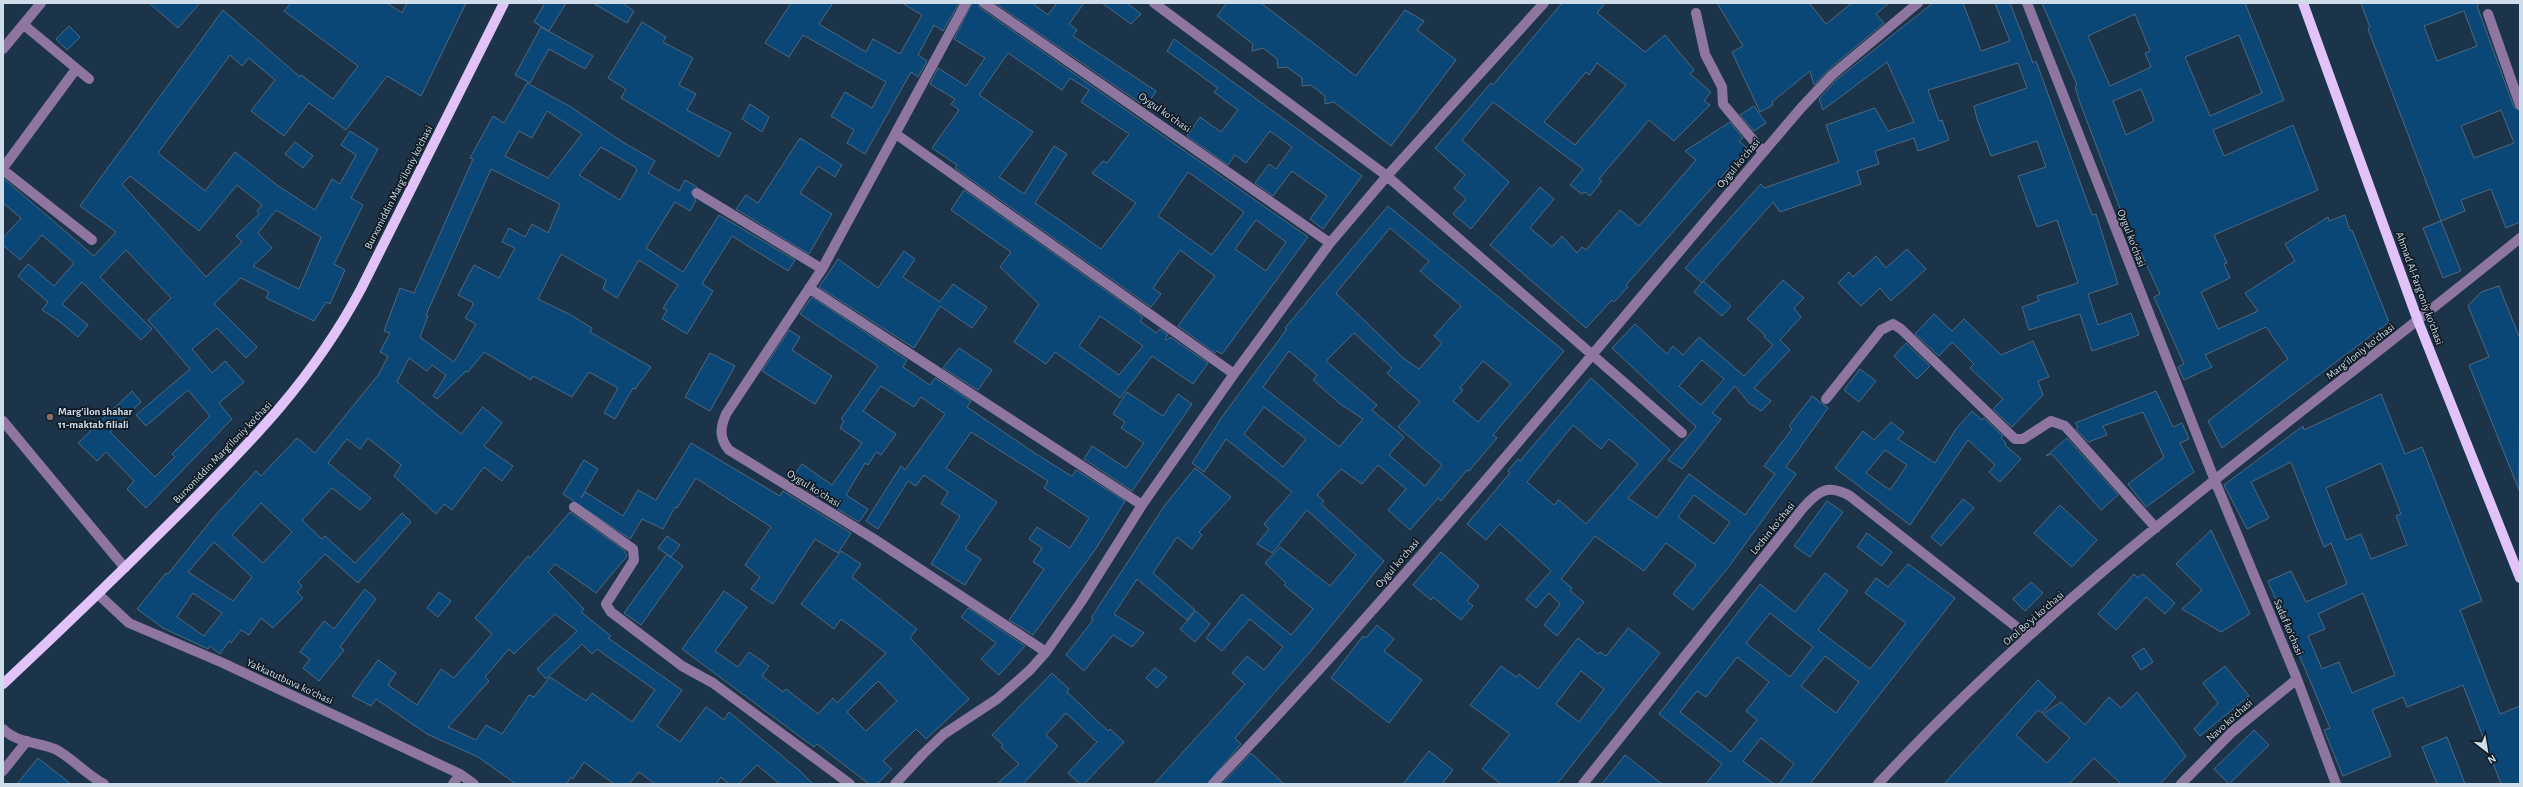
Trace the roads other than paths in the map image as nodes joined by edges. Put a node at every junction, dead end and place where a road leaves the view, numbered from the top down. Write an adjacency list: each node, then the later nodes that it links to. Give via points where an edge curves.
1 (41, 3): 12 (street)
2 (504, 3): 38 (main road, Burxoniddin Marg’iloniy ko’chasi, via 340,328 260,433)
3 (966, 3): 17 (street, Oygul koʻchasi)
4 (984, 3): 24 (street, Oygul koʻchasi)
5 (1155, 3): 20 (street)
6 (1544, 3): 20 (street)
7 (1918, 3): 18 (street, Oygul koʻchasi, via 1832,75)
8 (2027, 3): 33 (street, Oygul koʻchasi)
9 (2303, 3): 27 (main road, Ahmad Al-Fargʻoniy koʻchasi)
10 (1696, 13): 18 (street, via 1705,54 1722,87 1723,104)
11 (2488, 14): 16 (street)
12 (24, 25): 13 (street); 14 (street)
13 (3, 49)
14 (76, 69): 15 (street); 19 (street)
15 (89, 79)
16 (2520, 105)
17 (896, 134): 25 (street, Oygul koʻchasi); 29 (street)
18 (1763, 152): 28 (street, Oygul koʻchasi)
19 (3, 169): 23 (street)
20 (1387, 176): 24 (street); 28 (street)
21 (697, 193): 25 (street)
22 (2520, 238): 27 (street, Margʻiloniy koʻchasi)
23 (92, 240)
24 (1330, 243): 29 (street)
25 (822, 269): 26 (street, Oygul koʻchasi)
26 (809, 288): 34 (street); 42 (street, Oygul koʻchasi, via 726,414 720,434 723,443 729,450 874,539)
27 (2418, 321): 33 (street, Margʻiloniy koʻchasi); 37 (main road, Ahmad Al-Fargʻoniy koʻchasi)
28 (1594, 355): 32 (street); 54 (street, Oygul koʻchasi, via 1297,696)
29 (1234, 374): 34 (street)
30 (1826, 399): 36 (street, via 1881,330 1893,324 2015,439 2023,439 2051,421 2065,426)
31 (3, 421): 38 (street)
32 (1682, 433)
33 (2215, 482): 36 (street, Orol Boʻyi koʻchasi); 43 (street, Sadaf koʻchasi)
34 (1142, 505): 42 (street)
35 (574, 507): 52 (street, via 633,550 634,560 606,604 610,612 682,666 713,683)
36 (2156, 528): 41 (street, Orol Boʻyi koʻchasi)
37 (2518, 564): 39 (main road, Ahmad Al-Fargʻoniy koʻchasi)
38 (125, 568): 40 (main road, Burxoniddin Marg’iloniy ko’chasi)
39 (2520, 578)
40 (99, 595): 44 (main road, Burxoniddin Marg’iloniy ko’chasi); 48 (street, Yakkatutbuva koʻchasi, via 129,623 223,663)
41 (2028, 636): 55 (street, Lochin koʻchasi, via 1850,496 1829,489 1819,493 1803,508); 56 (street, Orol Boʻyi koʻchasi)
42 (1046, 652): 53 (street, via 997,699 944,734)
43 (2297, 679): 57 (street, Navo koʻchasi, via 2232,732); 58 (street, Sadaf koʻchasi)
44 (3, 684)
45 (3, 730): 46 (street, via 12,737)
46 (27, 741): 47 (street); 49 (street, via 56,750 89,776)
47 (3, 771)
48 (460, 774): 50 (street); 51 (street, Yakkatutbuva koʻchasi)
49 (104, 784)
50 (453, 784)
51 (474, 784)
52 (850, 784)
53 (895, 784)
54 (1213, 784)
55 (1583, 784)
56 (1878, 784)
57 (2182, 784)
58 (2336, 784)

